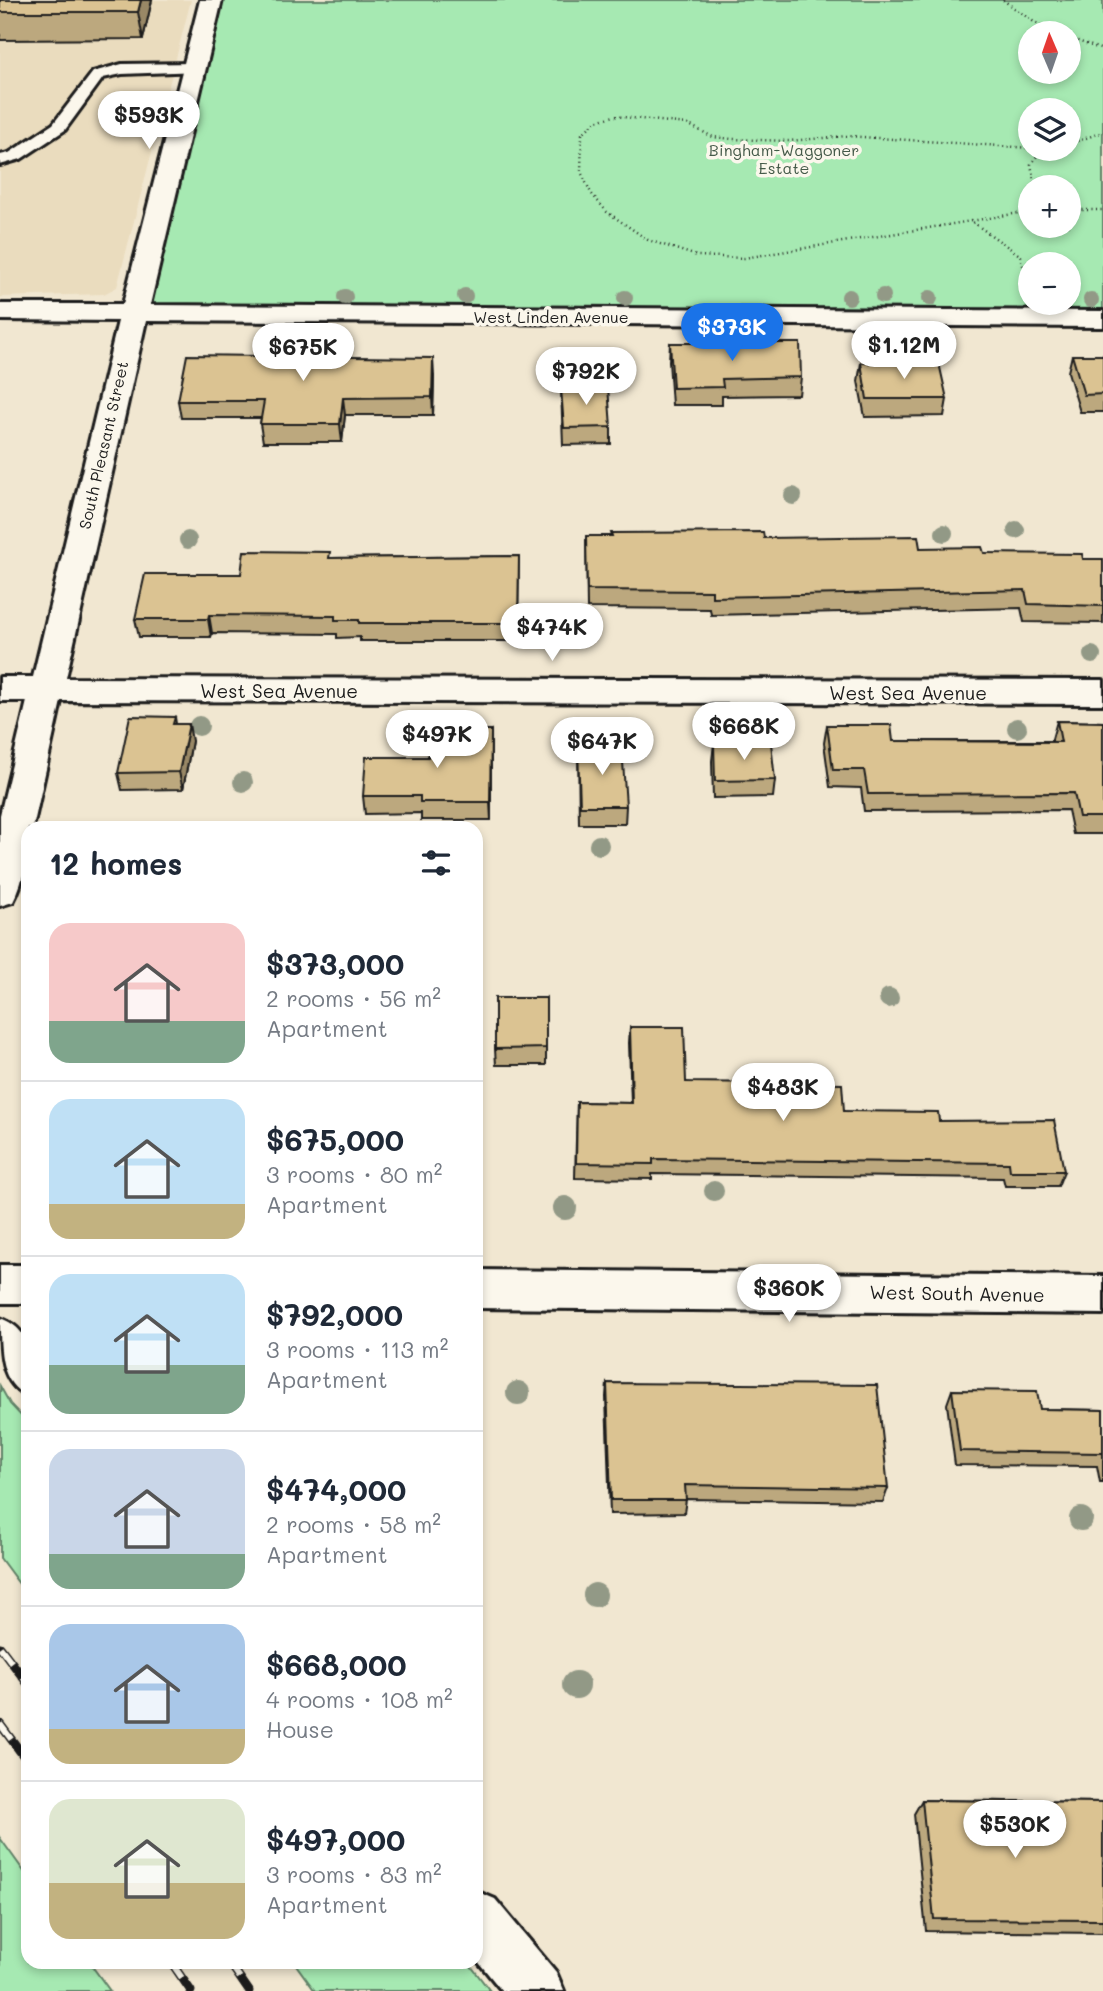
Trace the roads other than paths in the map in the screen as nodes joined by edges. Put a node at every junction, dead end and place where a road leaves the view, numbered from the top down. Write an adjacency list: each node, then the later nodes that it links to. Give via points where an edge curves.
1 (211, 0): 2 (street, South Pleasant Street)
2 (194, 68): 3 (lane, via 122,69 98,75 58,127 15,156); 5 (street, South Pleasant Street)
3 (0, 160)
4 (0, 312): 5 (street, West Linden Avenue)
5 (134, 314): 6 (street, West Linden Avenue); 8 (street, South Pleasant Street)
6 (1103, 319)
7 (0, 689): 8 (street, West Sea Avenue)
8 (46, 689): 9 (street, West Sea Avenue); 10 (street, South Pleasant Street)
9 (1103, 692)
10 (0, 892)
11 (0, 1284): 12 (street)
12 (21, 1284)
13 (483, 1289): 14 (street, West South Avenue)
14 (1103, 1295)
15 (0, 1338): 16 (street)
16 (21, 1367)
17 (483, 1926): 18 (street)
18 (537, 1991)

